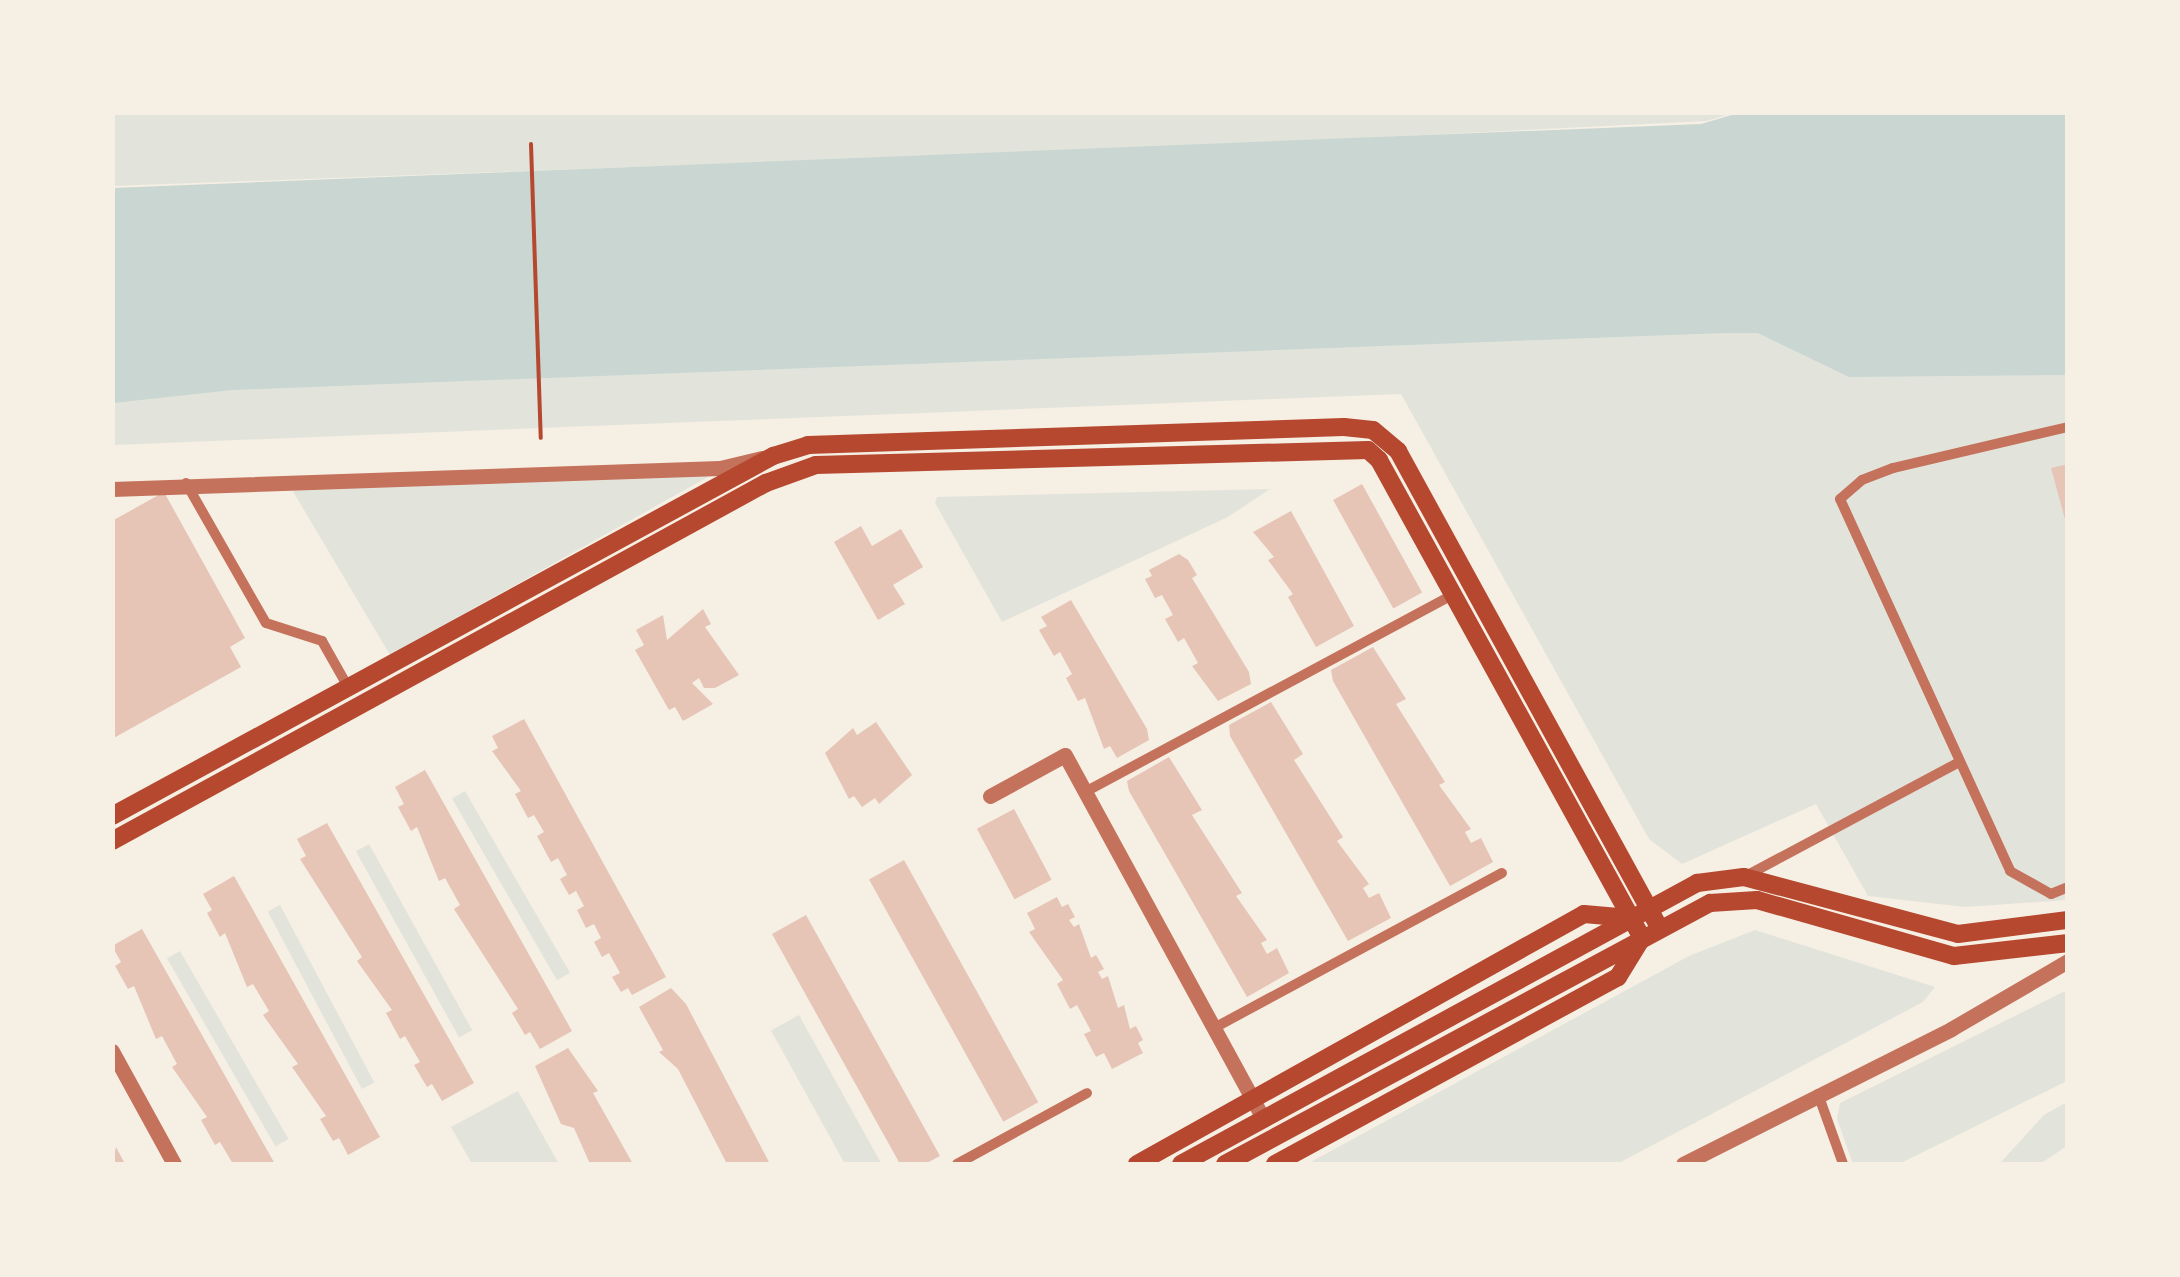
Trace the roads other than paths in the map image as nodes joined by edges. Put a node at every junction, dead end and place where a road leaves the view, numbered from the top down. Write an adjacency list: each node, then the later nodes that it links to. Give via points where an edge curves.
1 (2068, 427): 7 (street, via 1893,468 1862,480 1840,499)
2 (772, 456): 3 (street, via 720,468); 6 (main road); 15 (main road, via 808,445 1373,430 1398,451)
3 (186, 483): 4 (street); 6 (street, via 266,623 322,641)
4 (115, 490)
5 (1454, 594): 8 (street); 11 (main road, via 1368,450 816,465 766,484); 16 (main road)
6 (348, 687): 10 (main road)
7 (1959, 762): 13 (street); 14 (street, via 2010,871 2052,894)
8 (1084, 792): 9 (street, via 1065,755); 22 (street)
9 (990, 796)
10 (112, 816)
11 (112, 842)
12 (1502, 873): 22 (street)
13 (1744, 877): 15 (main road, via 1697,883); 17 (main road, via 1958,934)
14 (2068, 887)
15 (1649, 908): 16 (main road); 18 (main road)
16 (1630, 918): 19 (main road); 26 (main road, via 1584,914); 27 (main road)
17 (2068, 920)
18 (1660, 928): 19 (main road); 20 (main road, via 1710,903 1757,900 1954,956)
19 (1642, 938): 32 (main road); 33 (main road, via 1618,978)
20 (2068, 943)
21 (2068, 961): 25 (street, via 1952,1028)
22 (1214, 1028): 26 (street)
23 (112, 1051): 28 (street)
24 (1087, 1093): 29 (street)
25 (1817, 1093): 34 (street); 35 (street)
26 (1253, 1099): 27 (street); 30 (main road)
27 (1263, 1118): 31 (main road)
28 (174, 1164)
29 (957, 1164)
30 (1137, 1164)
31 (1181, 1164)
32 (1225, 1164)
33 (1275, 1164)
34 (1683, 1164)
35 (1843, 1164)

